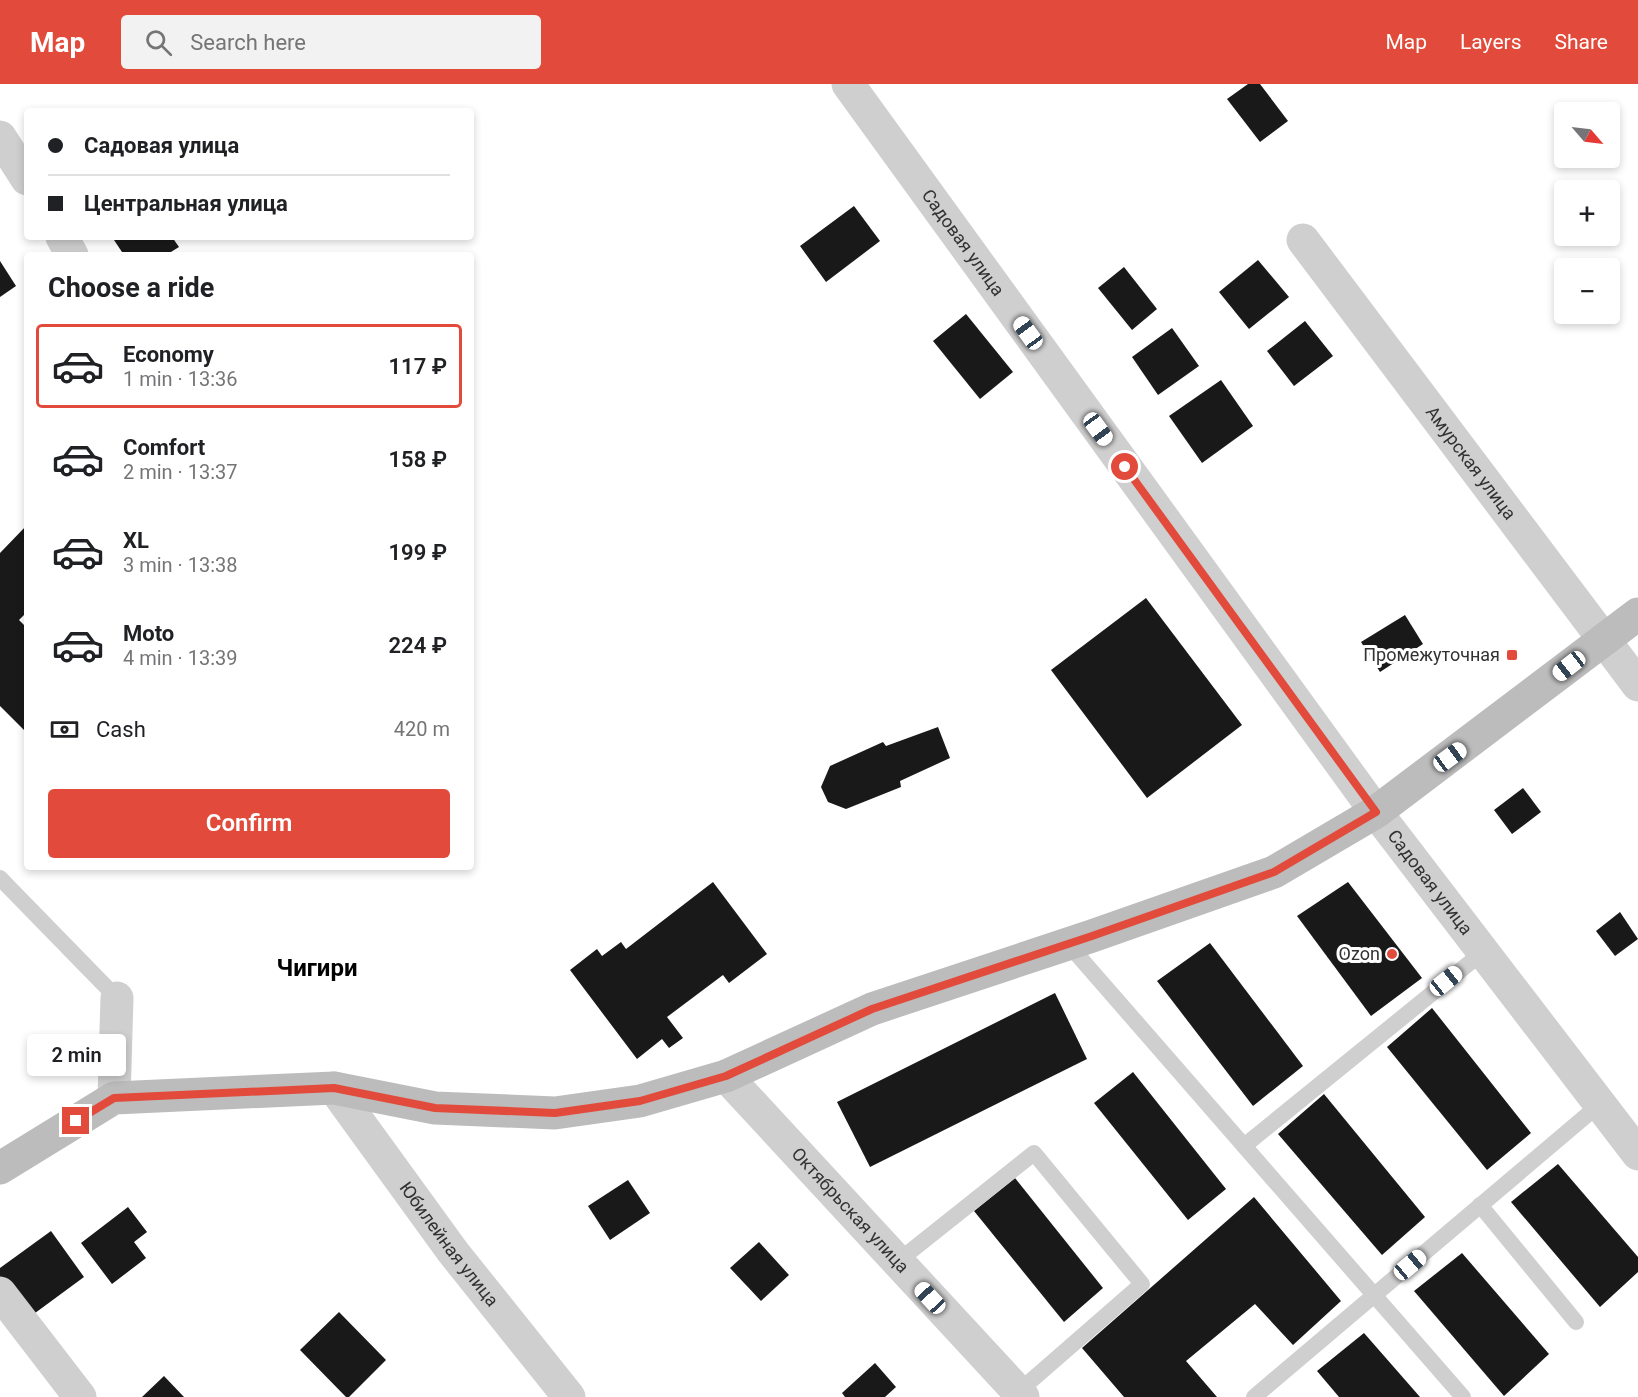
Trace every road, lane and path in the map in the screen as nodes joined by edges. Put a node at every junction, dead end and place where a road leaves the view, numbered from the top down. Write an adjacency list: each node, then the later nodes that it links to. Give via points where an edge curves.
1 (848, 84): 8 (street, Садовая улица)
2 (0, 137): 3 (street)
3 (24, 174)
4 (1303, 240): 6 (street, Амурская улица)
5 (1638, 614): 6 (street)
6 (1602, 640): 7 (street, Амурская улица); 8 (street)
7 (1638, 686)
8 (1376, 812): 10 (street, via 1274,872); 11 (street, Садовая улица)
9 (0, 878): 12 (lane)
10 (1068, 944): 13 (street, via 872,1009); 17 (lane)
11 (1483, 952): 16 (street, Садовая улица); 17 (lane)
12 (117, 998): 15 (street)
13 (726, 1076): 14 (street, via 640,1101 555,1113 435,1108); 21 (street, Октябрьская улица)
14 (334, 1088): 15 (street); 28 (street, Юбилейная улица, via 453,1252)
15 (114, 1098): 19 (street)
16 (1600, 1104): 18 (street, Садовая улица); 20 (lane)
17 (1244, 1146): 23 (lane)
18 (1638, 1154)
19 (0, 1168)
20 (1480, 1205): 23 (lane); 24 (lane)
21 (897, 1262): 25 (street, Октябрьская улица); 25 (lane, via 1034,1153 1142,1284)
22 (0, 1293): 27 (street)
23 (1374, 1295): 26 (lane); 29 (lane)
24 (1576, 1322)
25 (1021, 1394)
26 (1264, 1394)
27 (80, 1397)
28 (569, 1397)
29 (1463, 1397)

